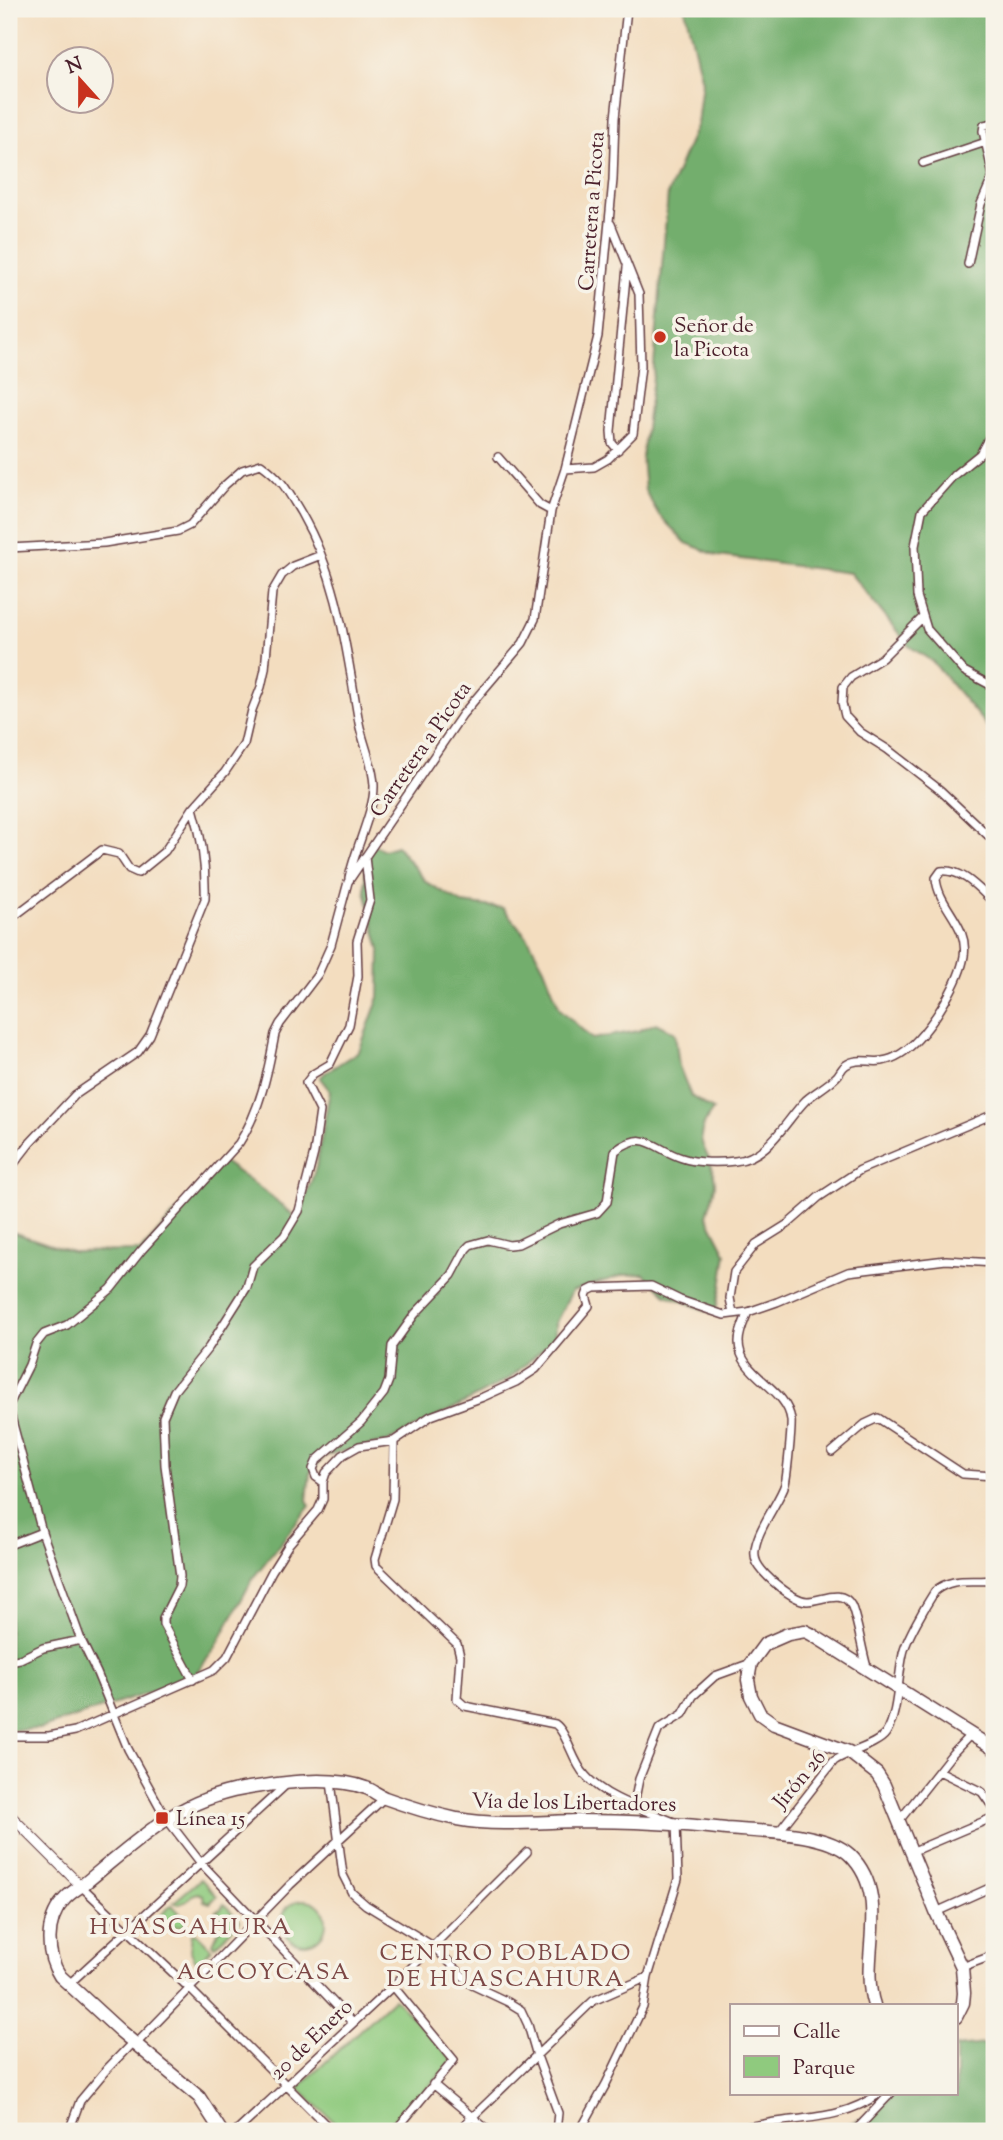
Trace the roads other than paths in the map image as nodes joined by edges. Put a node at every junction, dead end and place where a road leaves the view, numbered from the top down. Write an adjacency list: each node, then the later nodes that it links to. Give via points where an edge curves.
1 (627, 9): 5 (street, Carretera a Picota)
2 (994, 123): 3 (street, via 984,125)
3 (986, 142): 4 (street); 6 (street, via 993,176 981,204)
4 (923, 163)
5 (609, 221): 7 (street); 11 (street, Carretera a Picota, via 598,336)
6 (968, 264)
7 (627, 267): 9 (street, via 611,430); 9 (street, via 639,295 641,366 633,434)
8 (994, 428): 15 (street, via 985,448 922,511 915,546)
9 (618, 450): 11 (street, via 594,467)
10 (498, 457): 12 (street, via 540,505)
11 (565, 469): 12 (street, Carretera a Picota)
12 (551, 511): 19 (street, Carretera a Picota, via 535,619 523,643 462,715)
13 (9, 548): 14 (street, via 104,543 178,531 190,526 225,485 261,464 281,478)
14 (321, 555): 17 (street, via 293,566 272,592 265,669 244,744); 20 (street, via 340,608 361,736 374,785)
15 (922, 618): 16 (street, via 964,671); 18 (street, via 882,658 843,687 845,716 940,790)
16 (994, 688)
17 (193, 808): 22 (street, via 165,851 144,870 133,872 119,854 102,850); 24 (street, via 200,830 205,899 150,1035 138,1052 75,1095)
18 (994, 841)
19 (365, 856): 20 (street, Carretera a Picota); 40 (street, via 370,901 357,941 358,976 349,1025 330,1064 306,1083 320,1111 299,1211 284,1236 253,1266 247,1287 174,1391 163,1417 180,1576 163,1623)
20 (348, 882): 28 (street, Carretera a Picota, via 318,974 279,1024 259,1104 244,1137 111,1289 67,1325 44,1334)
21 (994, 903): 32 (street, via 956,872 941,871 936,887 962,931 964,955 958,976 932,1020 895,1058 848,1064 806,1100 755,1155 733,1162 685,1159 654,1142 639,1139 625,1143 615,1150 607,1202 597,1213 559,1224 518,1244 488,1240 470,1245 453,1275 391,1346 384,1393 361,1422 317,1460 313,1469)
22 (9, 920)
23 (994, 1114): 27 (street, via 860,1170 756,1244 734,1272)
24 (9, 1170)
25 (994, 1263): 26 (street, via 946,1260 848,1272)
26 (748, 1312): 27 (street); 39 (street, via 740,1332 742,1356 780,1395 791,1421 785,1484 762,1527 755,1560 790,1596 808,1601 836,1595 851,1604)
27 (733, 1314): 29 (street, via 709,1311 651,1286 594,1288 588,1291 589,1306 581,1318 536,1369 484,1397 431,1416)
28 (9, 1407): 33 (street)
29 (394, 1441): 32 (street, via 359,1446 343,1455); 51 (street, via 393,1499 376,1566 457,1644 457,1699 465,1706 555,1724 585,1776 603,1791)
30 (832, 1452): 31 (street, via 878,1418 963,1474)
31 (994, 1476)
32 (323, 1482): 40 (street, via 318,1510 272,1571 227,1657)
33 (42, 1532): 34 (street); 36 (street)
34 (9, 1545)
35 (994, 1580): 41 (street, Jirón 26, via 957,1580 935,1591 903,1652)
36 (81, 1640): 37 (street); 42 (street)
37 (9, 1661)
38 (751, 1663): 39 (highway, via 765,1644 805,1632); 46 (highway, via 749,1688 761,1714 774,1724); 51 (street, via 715,1676 683,1714 659,1729)
39 (867, 1667): 41 (highway)
40 (193, 1680): 42 (street)
41 (898, 1690): 43 (highway); 46 (street, Jirón 26, via 885,1735)
42 (115, 1713): 44 (street, via 75,1731); 55 (street, via 128,1749)
43 (971, 1734): 45 (highway); 47 (street)
44 (9, 1736)
45 (994, 1749)
46 (849, 1752): 56 (highway, via 877,1774); 58 (street, Jirón 26, via 817,1779)
47 (939, 1771): 52 (street, via 982,1792); 56 (street)
48 (331, 1782): 49 (highway, Vía de los Libertadores); 50 (highway, Vía de los Libertadores, via 365,1787); 59 (street)
49 (287, 1784): 55 (highway, Vía de los Libertadores, via 215,1795); 62 (street)
50 (384, 1798): 57 (highway, Vía de los Libertadores, via 458,1819); 59 (street)
51 (634, 1804): 57 (street)
52 (994, 1809)
53 (9, 1814): 63 (street)
54 (994, 1817): 61 (street)
55 (166, 1818): 62 (street); 63 (highway, Vía de los Libertadores)
56 (899, 1822): 61 (highway)
57 (676, 1823): 58 (highway, Vía de los Libertadores); 71 (street, via 678,1879)
58 (776, 1834): 75 (highway, Vía de los Libertadores, via 827,1842 850,1856 868,1885)
59 (337, 1842): 66 (street); 68 (street, via 343,1875 352,1893)
60 (527, 1852): 68 (street, 20 de Enero)
61 (911, 1852): 65 (highway)
62 (200, 1862): 66 (street); 67 (street)
63 (81, 1886): 67 (street); 72 (highway, Vía de los Libertadores, via 62,1901 50,1931 54,1967)
64 (994, 1886): 65 (street)
65 (936, 1912): 70 (highway)
66 (254, 1921): 74 (street); 77 (street)
67 (127, 1930): 72 (street); 74 (street)
68 (433, 1946): 73 (street, 20 de Enero); 79 (street, via 472,1985 521,2010)
69 (994, 1955): 70 (street)
70 (962, 1966): 76 (highway, via 964,1993)
71 (648, 1977): 79 (street, via 593,2001); 93 (street, via 643,2007)
72 (68, 1985): 78 (highway, Vía de los Libertadores)
73 (393, 1986): 77 (street, 20 de Enero); 80 (street, via 454,2060)
74 (189, 1988): 78 (street); 81 (street)
75 (874, 2004)
76 (958, 2012)
77 (352, 2022): 81 (street, 20 de Enero)
78 (134, 2043): 85 (street, via 80,2101); 86 (highway, Vía de los Libertadores, via 199,2098)
79 (537, 2056): 84 (street); 92 (street, via 558,2113)
80 (433, 2084): 84 (street); 89 (street)
81 (286, 2086): 87 (street, 20 de Enero); 88 (street)
82 (878, 2094): 94 (street, via 825,2117)
83 (890, 2094): 95 (street)
84 (474, 2117): 90 (street); 91 (street)
85 (69, 2131)
86 (221, 2131)
87 (237, 2131)
88 (332, 2131)
89 (394, 2131)
90 (458, 2131)
91 (489, 2131)
92 (556, 2131)
93 (580, 2131)
94 (725, 2131)
95 (855, 2131)

